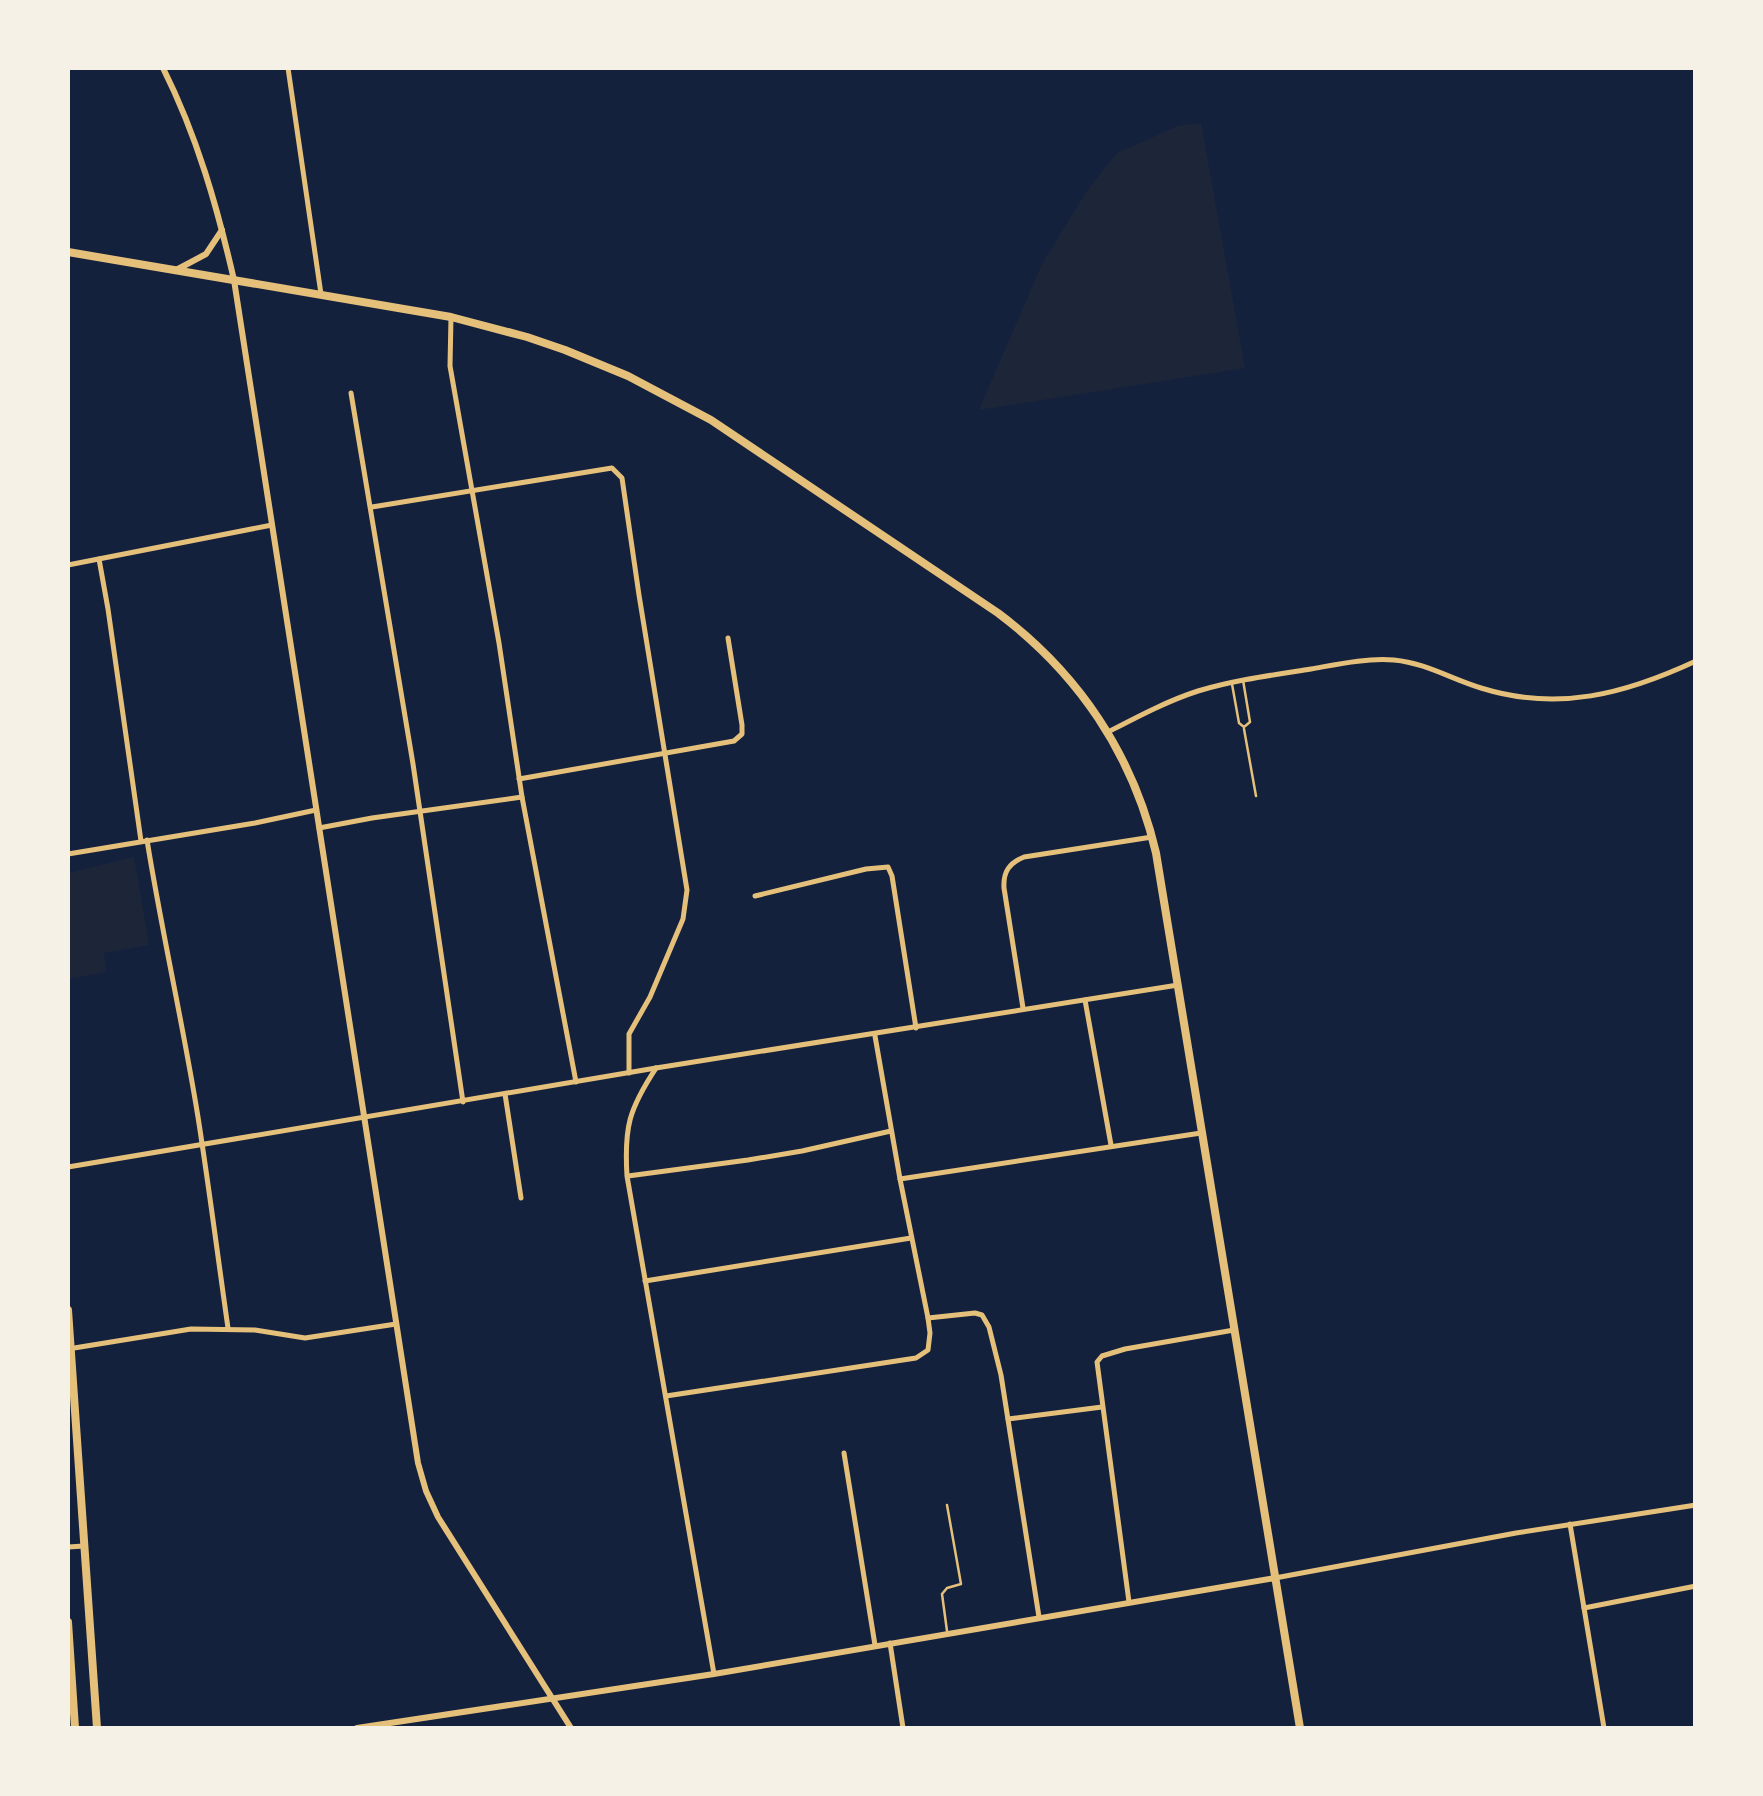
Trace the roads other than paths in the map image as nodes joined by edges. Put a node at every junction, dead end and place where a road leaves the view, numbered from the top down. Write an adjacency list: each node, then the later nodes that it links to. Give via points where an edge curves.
1 (163, 68): 3 (main road, via 205,168)
2 (288, 68): 7 (street)
3 (222, 229): 5 (main road, via 206,254); 6 (main road)
4 (68, 252): 5 (main road)
5 (176, 270): 6 (main road)
6 (234, 280): 7 (main road); 12 (main road)
7 (321, 294): 8 (main road)
8 (451, 317): 10 (street, via 450,366); 20 (main road, via 604,366 742,440 1019,629 1068,676)
9 (351, 394): 11 (street)
10 (472, 491): 11 (street); 21 (street, via 612,468 622,478); 22 (street)
11 (372, 508): 26 (street)
12 (272, 525): 13 (street); 25 (main road)
13 (99, 560): 14 (street); 29 (street)
14 (68, 565)
15 (728, 638): 21 (street, via 742,734)
16 (1696, 661): 17 (street, via 1620,690 1551,701 1486,690 1395,660 1349,661)
17 (1243, 680): 18 (street); 19 (lane, via 1250,722)
18 (1232, 682): 19 (lane); 20 (street, via 1172,700)
19 (1244, 727): 23 (lane)
20 (1108, 732): 28 (main road)
21 (664, 754): 22 (street); 38 (street, via 688,890 672,946 628,1034)
22 (519, 778): 24 (street)
23 (1256, 796)
24 (522, 797): 26 (street); 39 (street)
25 (316, 810): 27 (main road); 29 (street)
26 (420, 811): 27 (street); 41 (street)
27 (319, 828): 42 (main road)
28 (1152, 837): 32 (main road); 34 (street, via 1010,864 1004,888)
29 (144, 840): 30 (street); 45 (street)
30 (68, 854)
31 (756, 896): 35 (street, via 888,867)
32 (1178, 985): 33 (street); 44 (main road)
33 (1085, 1000): 34 (street); 46 (street)
34 (1024, 1009): 35 (street)
35 (916, 1028): 36 (street)
36 (875, 1034): 37 (street); 43 (street)
37 (656, 1068): 38 (street); 48 (street, via 628,1121)
38 (629, 1073): 39 (street)
39 (576, 1082): 40 (street)
40 (505, 1094): 41 (street); 50 (street)
41 (463, 1102): 42 (street)
42 (364, 1117): 45 (street); 55 (main road)
43 (891, 1131): 48 (street); 49 (street)
44 (1201, 1133): 46 (street); 57 (main road)
45 (202, 1144): 47 (street); 56 (street)
46 (1111, 1146): 49 (street)
47 (68, 1168)
48 (628, 1176): 52 (street)
49 (900, 1179): 51 (street)
50 (521, 1198)
51 (912, 1238): 52 (street); 54 (street)
52 (645, 1281): 59 (street)
53 (68, 1310): 58 (main road)
54 (928, 1318): 59 (street, via 930,1346 916,1358); 61 (street, via 975,1313 986,1319)
55 (396, 1324): 56 (street, via 304,1338); 78 (main road, via 426,1491)
56 (228, 1328): 58 (street)
57 (1234, 1330): 60 (street, via 1102,1356); 68 (main road)
58 (69, 1349): 66 (main road)
59 (666, 1396): 77 (street)
60 (1102, 1407): 61 (street); 70 (street)
61 (1008, 1419): 72 (street)
62 (844, 1453): 76 (street)
63 (947, 1504): 74 (lane, via 962,1584 942,1594)
64 (1696, 1505): 65 (street)
65 (1570, 1524): 68 (street); 71 (street)
66 (84, 1546): 67 (street); 80 (main road)
67 (68, 1547)
68 (1275, 1578): 70 (main road); 84 (main road)
69 (1696, 1586): 71 (street)
70 (1130, 1602): 72 (main road)
71 (1584, 1608): 85 (street)
72 (1039, 1617): 74 (main road)
73 (68, 1622): 79 (main road)
74 (947, 1633): 75 (main road)
75 (890, 1643): 76 (main road); 83 (street)
76 (875, 1646): 77 (main road)
77 (714, 1674): 78 (main road)
78 (554, 1698): 81 (main road); 82 (main road)
79 (76, 1728)
80 (98, 1728)
81 (357, 1728)
82 (571, 1728)
83 (903, 1728)
84 (1300, 1728)
85 (1604, 1728)

